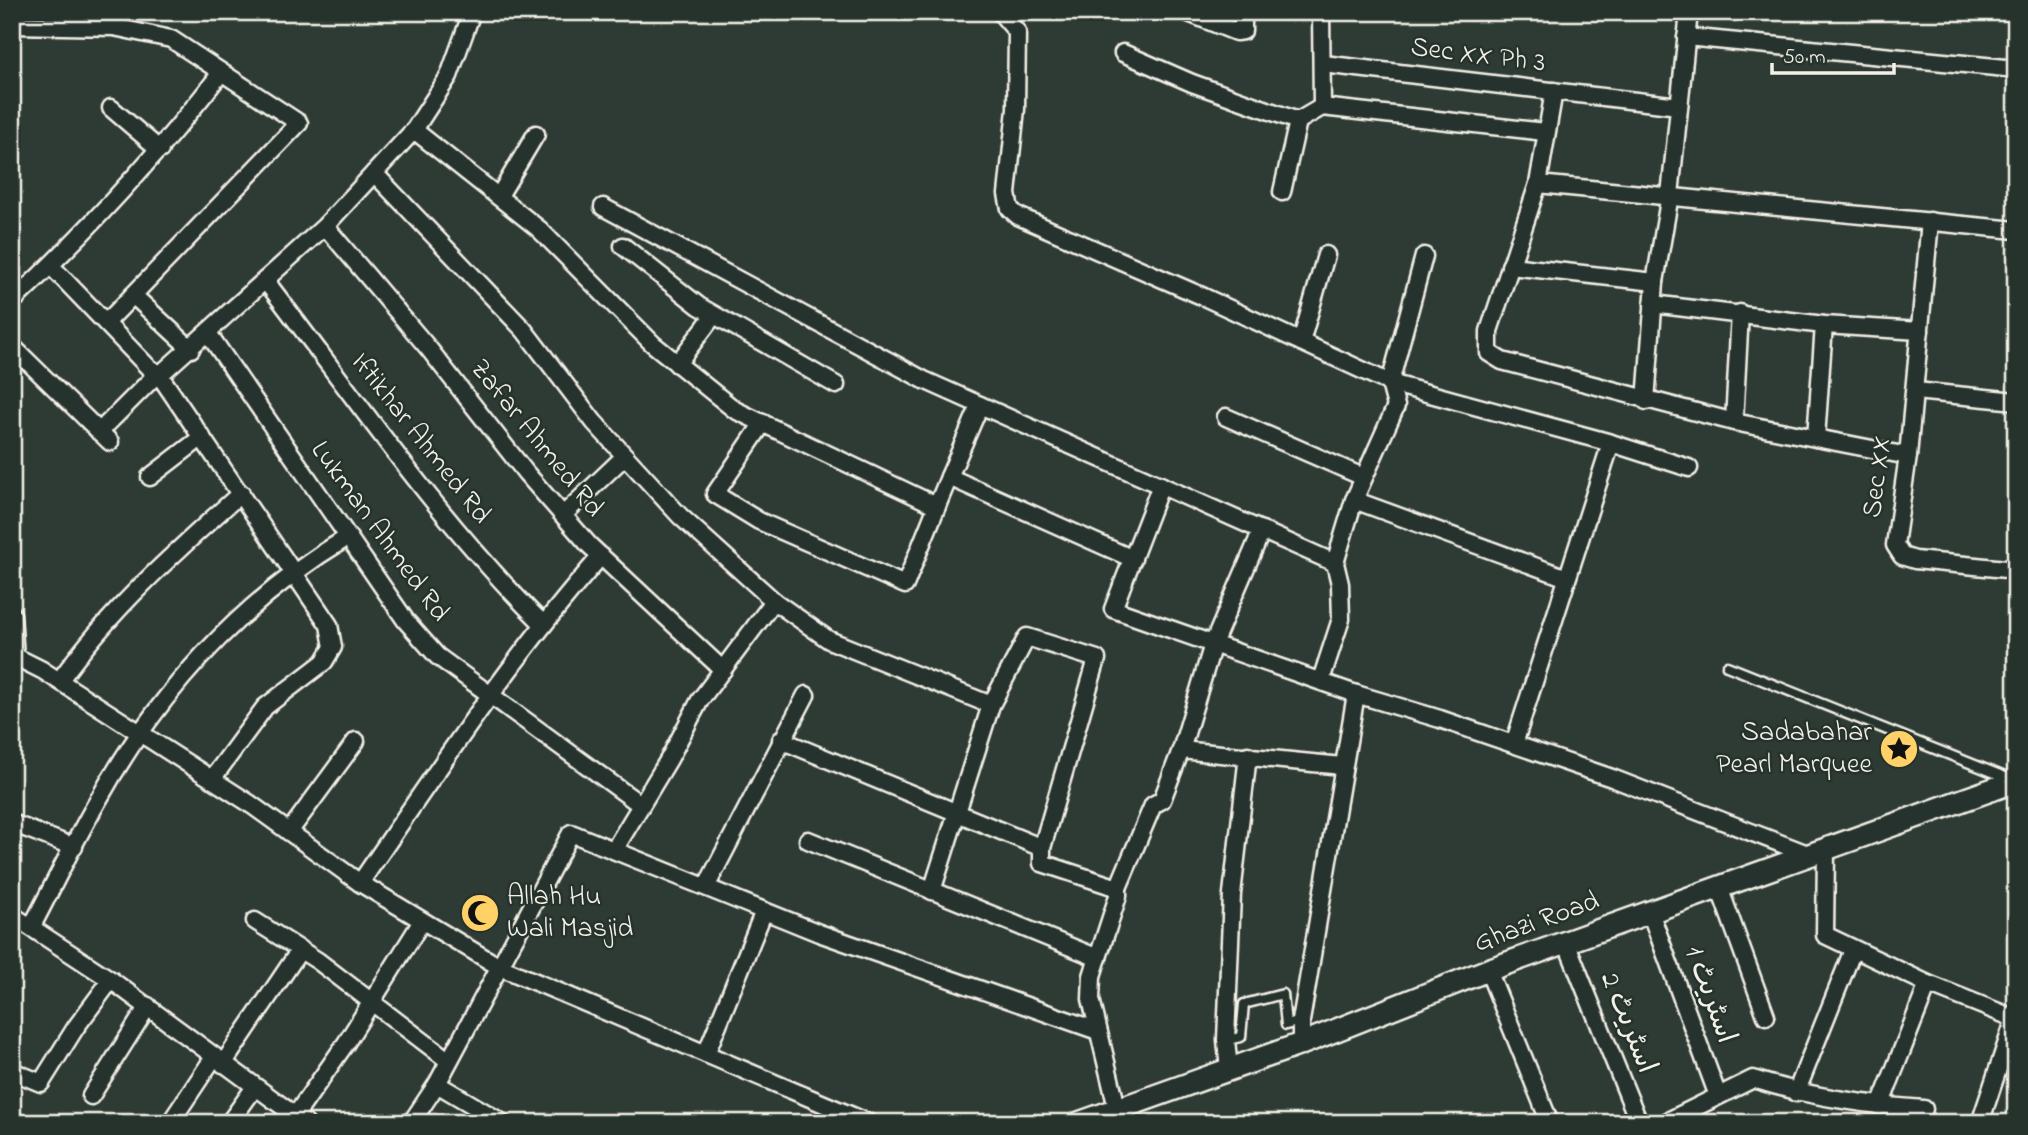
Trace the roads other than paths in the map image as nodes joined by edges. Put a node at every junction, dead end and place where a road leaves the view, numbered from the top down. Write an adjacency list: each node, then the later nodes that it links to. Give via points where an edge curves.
1 (471, 12): 18 (street, via 449,76)
2 (1000, 12): 47 (street, via 1017,32 1018,47 1007,194 1010,209 1034,225)
3 (1186, 12): 4 (street, via 1236,32 1243,31)
4 (1243, 12)
5 (1321, 12): 10 (street)
6 (1689, 12): 8 (street)
7 (12, 25): 12 (street, via 126,28 171,39)
8 (1686, 37): 11 (street); 14 (street)
9 (1123, 53): 17 (street)
10 (1322, 64): 13 (street, Sec XX Ph 3); 15 (street)
11 (2016, 69)
12 (221, 73): 21 (street); 38 (street, via 299,123)
13 (1554, 91): 14 (street, Sec XX Ph 3); 19 (street)
14 (1679, 106): 25 (street)
15 (1322, 107): 17 (street); 19 (street)
16 (111, 108): 21 (street)
17 (1298, 121): 24 (street)
18 (414, 130): 22 (street); 26 (street)
19 (1545, 132): 23 (street)
20 (536, 134): 26 (street)
21 (160, 150): 34 (street)
22 (374, 173): 29 (street); 64 (street, via 524,330)
23 (1538, 184): 25 (street); 35 (street)
24 (1282, 192)
25 (1671, 195): 28 (street); 37 (street)
26 (499, 196): 50 (street)
27 (603, 207): 57 (street)
28 (1930, 221): 30 (street); 45 (street, Sec XX)
29 (326, 226): 36 (street); 74 (street, Zafar Ahmed Rd)
30 (2016, 230)
31 (623, 246): 42 (street)
32 (1326, 255): 47 (street)
33 (1424, 257): 52 (street)
34 (51, 266): 39 (street); 43 (street)
35 (1510, 266): 37 (street); 55 (street, via 1489,331 1489,353 1502,361)
36 (265, 280): 46 (street); 85 (street, Iftikhar Ahmed Rd, via 436,504 495,576)
37 (1655, 282): 40 (street)
38 (134, 295): 43 (street); 49 (street)
39 (12, 302)
40 (1653, 304): 41 (street); 55 (street)
41 (1740, 313): 44 (street); 59 (street)
42 (714, 315): 50 (street); 53 (street)
43 (106, 323): 51 (street)
44 (1824, 325): 45 (street); 62 (street)
45 (1920, 331): 54 (street, Sec XX)
46 (208, 333): 49 (street); 76 (street, Lukman Ahmed Rd)
47 (1301, 342): 52 (street)
48 (12, 346): 51 (street, via 105,437)
49 (191, 349): 51 (street)
50 (677, 364): 60 (street, via 735,410)
51 (158, 373): 61 (street)
52 (1390, 383): 63 (street); 69 (street, via 1396,406)
53 (836, 385)
54 (1915, 391): 56 (street); 65 (street, Sec XX)
55 (1646, 401): 59 (street)
56 (2016, 401)
57 (980, 405): 68 (street); 70 (street)
58 (1226, 417): 69 (street)
59 (1734, 422): 62 (street)
60 (763, 423): 73 (street); 73 (street, via 715,494 759,521 905,585)
61 (202, 437): 67 (street); 71 (street)
62 (1816, 438): 65 (street)
63 (1611, 443): 66 (street); 82 (street)
64 (625, 456): 74 (street); 83 (street, via 680,516)
65 (1908, 456): 80 (street, Sec XX, via 1895,545 1902,556)
66 (1689, 468)
67 (150, 477)
68 (949, 477): 73 (street); 78 (street)
69 (1363, 477): 72 (street)
70 (1161, 485): 75 (street); 78 (street)
71 (240, 493): 81 (street); 90 (street, via 126,599)
72 (1354, 500): 79 (street); 82 (street)
73 (937, 506)
74 (563, 515): 77 (street, Zafar Ahmed Rd)
75 (1262, 530): 79 (street); 86 (street)
76 (348, 537): 81 (street); 93 (street, Lukman Ahmed Rd, via 437,656)
77 (601, 556): 85 (street); 89 (street, Zafar Ahmed Rd)
78 (1133, 559): 86 (street, via 1113,609)
79 (1335, 563): 91 (street, via 1340,619)
80 (2016, 570)
81 (294, 573): 96 (street, via 205,649); 103 (street, via 329,625 333,647 324,662 265,708)
82 (1567, 578): 99 (street)
83 (774, 601): 89 (street); 95 (street, via 829,640)
84 (12, 614): 87 (street)
85 (542, 623): 93 (street)
86 (1213, 644): 91 (street); 100 (street)
87 (14, 656): 90 (street)
88 (1727, 666): 104 (lane)
89 (723, 670): 105 (street, via 700,700)
90 (60, 680): 96 (street)
91 (1321, 680): 92 (street)
92 (1356, 694): 99 (street); 102 (street)
93 (488, 695): 105 (street, Lukman Ahmed Rd); 114 (street)
94 (806, 695): 97 (street)
95 (991, 705): 106 (street); 111 (street, via 1027,637 1097,659)
96 (140, 732): 103 (street); 110 (street)
97 (781, 740): 106 (street); 115 (street)
98 (356, 741): 108 (street)
99 (1514, 744): 113 (street)
100 (1181, 750): 101 (street); 116 (street, via 1162,800 1153,805)
101 (1248, 755): 102 (street); 139 (street, via 1232,894)
102 (1342, 766): 137 (street)
103 (212, 779): 108 (street)
104 (2016, 781): 113 (main road, Ghazi Road)
105 (641, 805): 112 (street)
106 (958, 815): 111 (street); 118 (street)
107 (12, 823): 110 (street)
108 (289, 832): 114 (street)
109 (808, 840): 118 (street)
110 (74, 847): 124 (street)
111 (1042, 848): 116 (street, via 1042,863)
112 (614, 849): 115 (street); 129 (street, via 571,833)
113 (1818, 852): 117 (main road, Ghazi Road); 127 (street, via 1825,935)
114 (360, 883): 122 (street)
115 (706, 887): 119 (street)
116 (1118, 887): 128 (street)
117 (1719, 887): 120 (main road, Ghazi Road); 135 (street)
118 (932, 891): 128 (street)
119 (764, 911): 138 (street); 141 (street)
120 (1650, 912): 125 (main road, Ghazi Road); 150 (street, اسٹریٹ 1)
121 (12, 915): 124 (street)
122 (422, 920): 129 (street); 133 (street)
123 (255, 921): 126 (street)
124 (32, 926): 131 (street)
125 (1566, 942): 130 (main road, Ghazi Road); 162 (street, اسٹریٹ 2)
126 (299, 950): 133 (street); 142 (street)
127 (1853, 950): 132 (street); 148 (street)
128 (1098, 958): 138 (street, via 1091,999)
129 (498, 966): 141 (street); 143 (street)
130 (1488, 970): 140 (main road, Ghazi Road); 161 (street)
131 (111, 980): 134 (street); 145 (street, via 41,1083)
132 (1928, 985): 136 (street); 151 (street)
133 (372, 1001): 143 (street); 154 (street)
134 (148, 1006): 142 (street); 149 (street)
135 (1766, 1016)
136 (2015, 1018): 164 (street)
137 (1301, 1021): 139 (lane, via 1286,1025 1283,994 1244,1004 1241,1037); 140 (street)
138 (1098, 1031): 152 (street)
139 (1226, 1040): 144 (street)
140 (1301, 1044): 144 (main road, Ghazi Road)
141 (706, 1054): 159 (street)
142 (219, 1060): 147 (street); 155 (street)
143 (449, 1061): 146 (street)
144 (1229, 1069): 152 (main road, Ghazi Road)
145 (12, 1071)
146 (437, 1084): 157 (street); 158 (street)
147 (255, 1087): 154 (street); 156 (street)
148 (1796, 1093): 150 (street, via 1753,1079); 151 (street)
149 (91, 1096)
150 (1718, 1096): 163 (street)
151 (1880, 1106): 153 (street)
152 (1117, 1108): 160 (main road, Ghazi Road)
153 (1924, 1109)
154 (300, 1119)
155 (170, 1123)
156 (229, 1123)
157 (411, 1123)
158 (503, 1123)
159 (869, 1123)
160 (1079, 1123)
161 (1550, 1123)
162 (1639, 1123)
163 (1664, 1123)
164 (1980, 1123)

